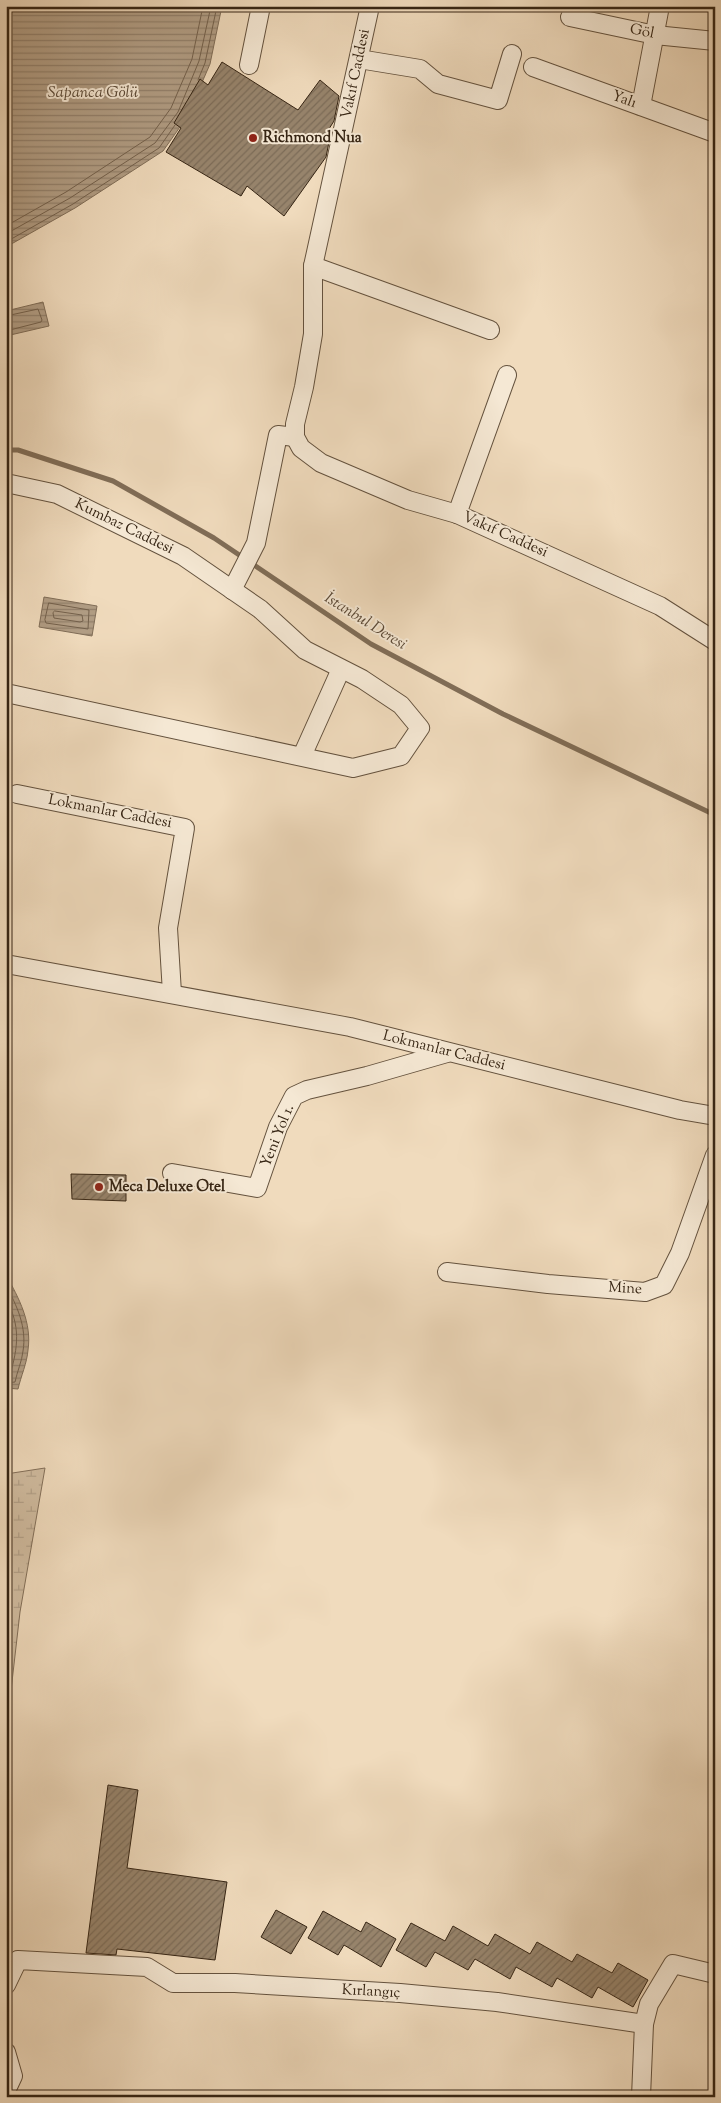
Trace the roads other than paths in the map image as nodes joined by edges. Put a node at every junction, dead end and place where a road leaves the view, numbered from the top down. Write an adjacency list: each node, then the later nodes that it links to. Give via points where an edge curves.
1 (261, 6): 9 (street)
2 (370, 6): 8 (street, Vakıf Caddesi)
3 (660, 6): 5 (street)
4 (570, 17): 5 (street, Göl)
5 (655, 35): 6 (street, Göl); 11 (street)
6 (715, 41)
7 (512, 54): 8 (street, via 498,100 438,84 420,69)
8 (359, 59): 13 (street, Vakıf Caddesi)
9 (249, 64)
10 (532, 67): 11 (street, Yalı)
11 (642, 106): 12 (street, Yalı)
12 (715, 133)
13 (313, 266): 14 (street); 16 (street, Vakıf Caddesi, via 313,334 294,424)
14 (490, 330)
15 (507, 375): 18 (street)
16 (295, 437): 18 (street, Vakıf Caddesi, via 301,448 321,463 408,500); 19 (street, via 278,436 256,542)
17 (6, 483): 19 (street, Kumbaz Caddesi, via 57,494 183,556)
18 (457, 514): 20 (street, Vakıf Caddesi, via 660,606)
19 (232, 590): 21 (street, Kumbaz Caddesi, via 305,650)
20 (715, 641)
21 (341, 669): 23 (street); 23 (street, Kumbaz Caddesi, via 401,705 420,728 401,756 353,768)
22 (6, 693): 23 (street)
23 (302, 756)
24 (17, 794): 26 (street, Lokmanlar Caddesi, via 185,828 168,928)
25 (6, 964): 26 (street, Lokmanlar Caddesi)
26 (172, 993): 27 (street, Lokmanlar Caddesi, via 350,1027)
27 (447, 1052): 28 (street, Lokmanlar Caddesi); 30 (street, Yeni Yol 1., via 294,1096 278,1127 257,1188)
28 (715, 1116)
29 (715, 1155): 31 (street, Mine, via 680,1253 664,1285 645,1292)
30 (172, 1173)
31 (447, 1272)
32 (715, 1974): 34 (street, via 672,1964 649,2004)
33 (6, 1985): 34 (street, Kırlangıç, via 18,1960 38,1961 147,1968 173,1983 235,1983 409,1994 497,2002)
34 (644, 2024): 37 (street)
35 (6, 2052): 36 (street, via 13,2076)
36 (6, 2091)
37 (641, 2097)

